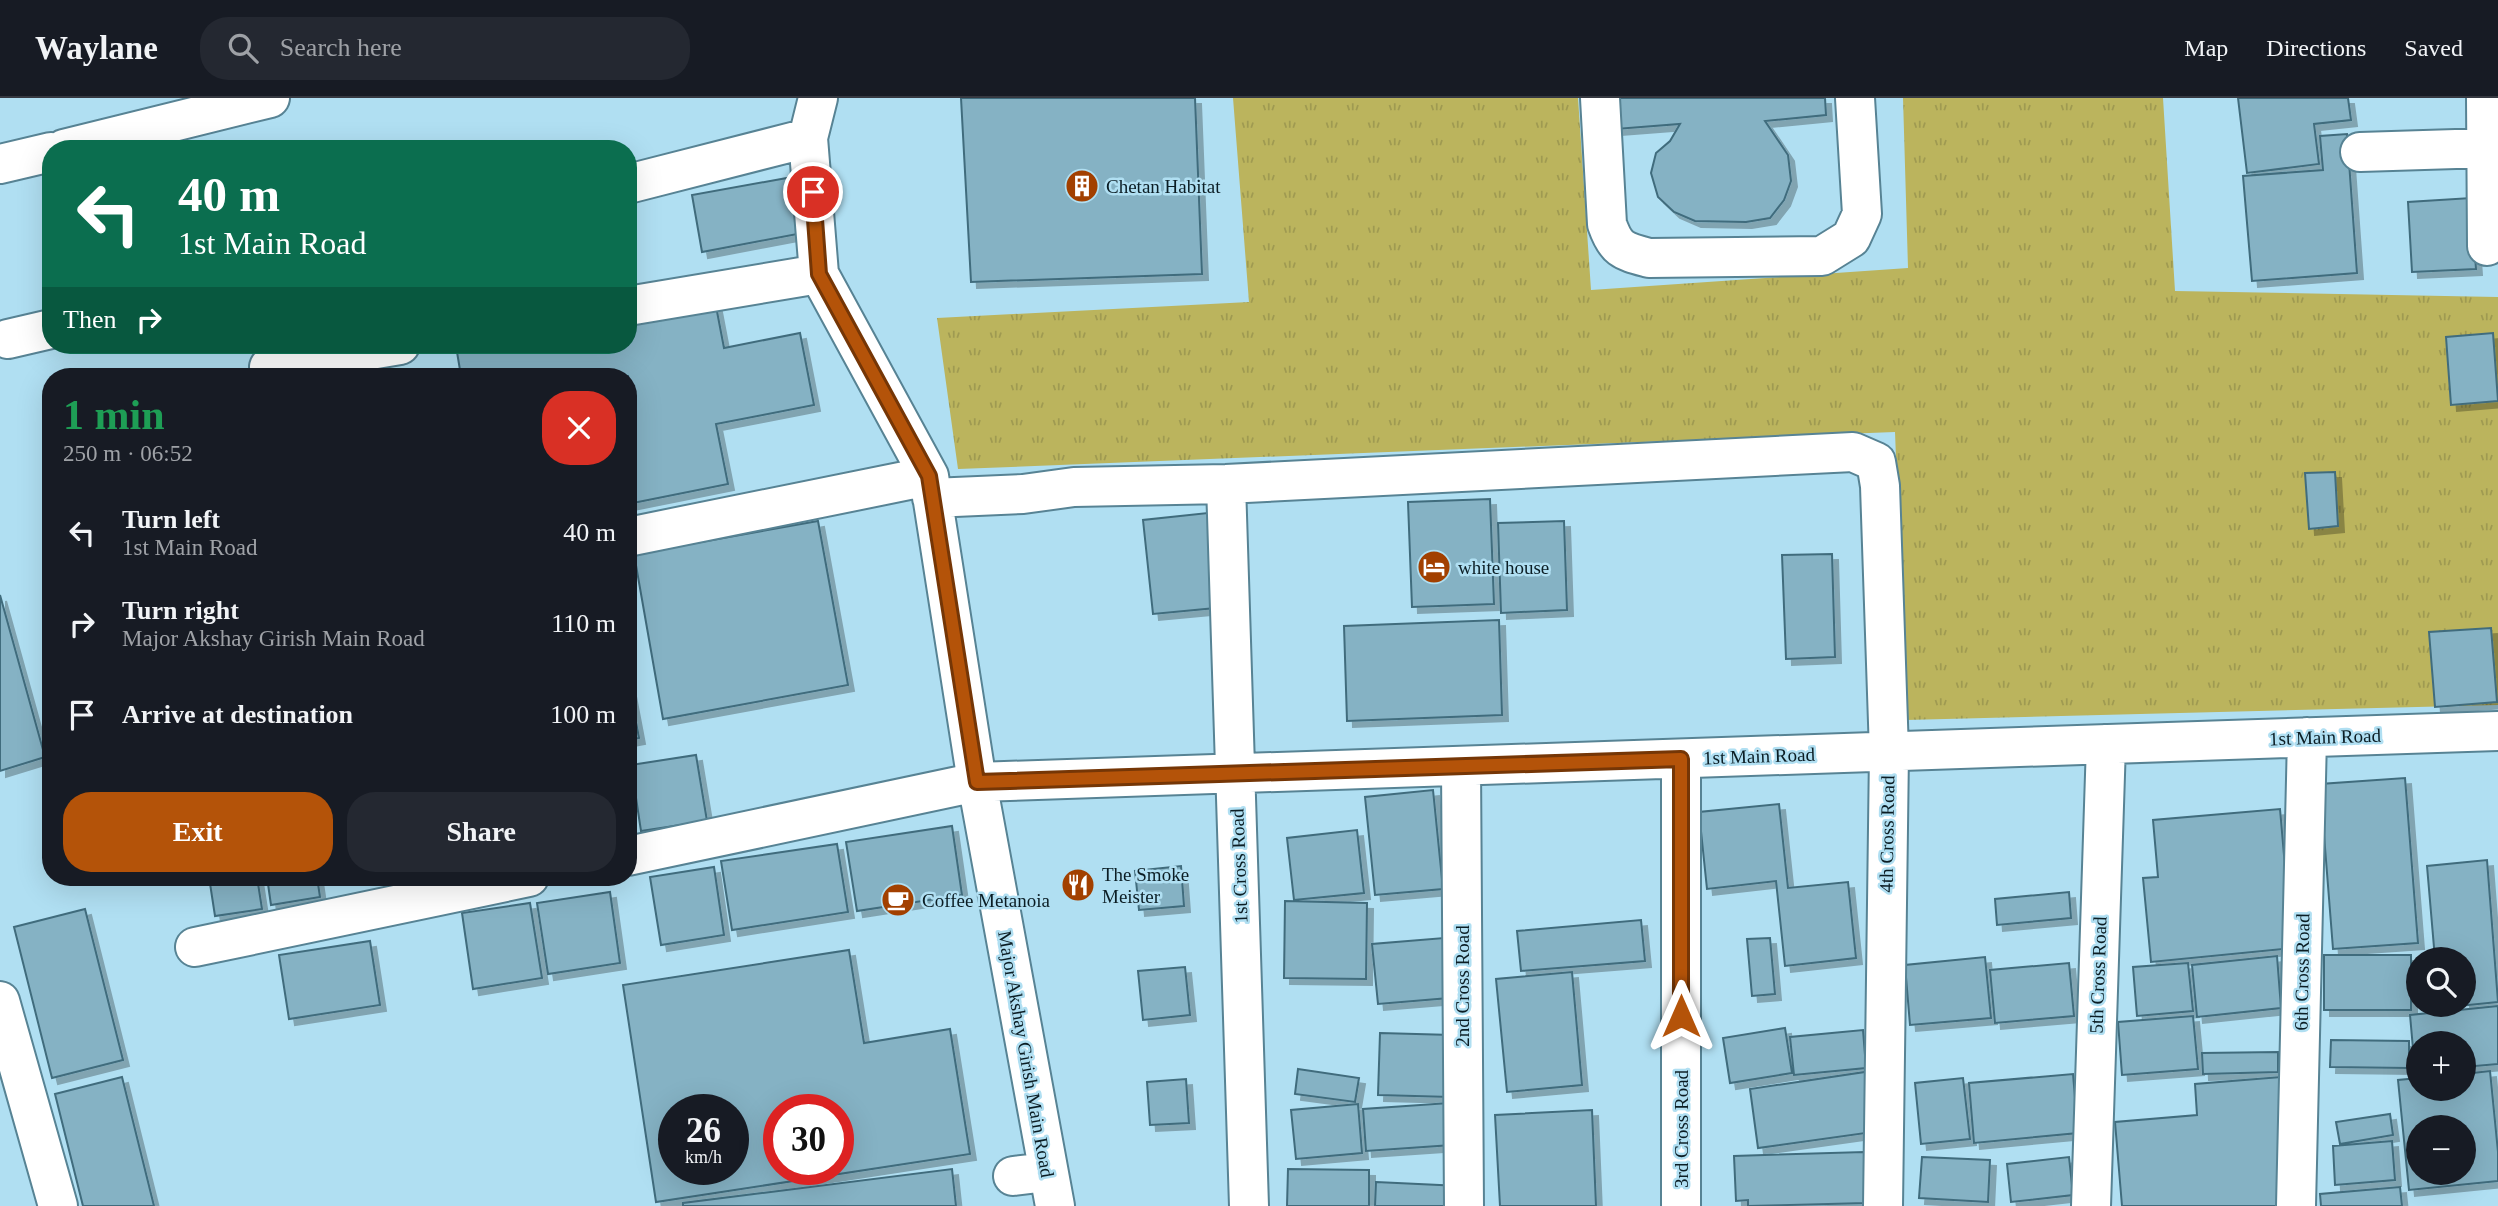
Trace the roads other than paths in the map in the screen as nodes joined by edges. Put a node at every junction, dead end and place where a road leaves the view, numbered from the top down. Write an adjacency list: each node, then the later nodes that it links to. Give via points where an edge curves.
1 (270, 98): 7 (street)
2 (818, 98): 6 (street, Major Akshay Girish Main Road)
3 (1600, 98): 4 (street, via 1607,224 1613,242 1625,252 1649,258 1822,256 1851,238 1862,214)
4 (1855, 98)
5 (2486, 98): 8 (street)
6 (808, 138): 12 (street); 14 (street, Major Akshay Girish Main Road)
7 (100, 140)
8 (2488, 148): 9 (street); 13 (street)
9 (2360, 152)
10 (42, 154): 11 (street)
11 (0, 164)
12 (637, 182)
13 (2487, 246)
14 (819, 274): 15 (street); 21 (street, Major Akshay Girish Main Road)
15 (637, 304)
16 (42, 331): 17 (street)
17 (8, 339)
18 (346, 354): 19 (street)
19 (269, 367)
20 (1226, 484): 21 (street, via 1074,487 1023,494); 26 (street, 4th Cross Road, via 1853,452 1876,462 1880,486); 29 (street, 1st Cross Road)
21 (930, 487): 22 (street); 30 (street, Major Akshay Girish Main Road)
22 (637, 536)
23 (2498, 731): 24 (street, 1st Main Road)
24 (2307, 737): 25 (street, 1st Main Road); 42 (street, 6th Cross Road)
25 (2106, 744): 26 (street, 1st Main Road); 41 (street, 5th Cross Road)
26 (1889, 752): 27 (street, 1st Main Road); 40 (street, 4th Cross Road)
27 (1681, 759): 28 (street, 1st Main Road); 39 (street, 3rd Cross Road)
28 (1461, 766): 29 (street, 1st Main Road); 38 (street, 2nd Cross Road)
29 (1236, 774): 30 (street, 1st Main Road); 37 (street, 1st Cross Road)
30 (977, 782): 31 (street, 1st Main Road); 35 (street, Major Akshay Girish Main Road)
31 (637, 854)
32 (486, 886): 33 (street)
33 (195, 947)
34 (0, 1002): 36 (street)
35 (1038, 1185)
36 (58, 1206)
37 (1250, 1206)
38 (1464, 1206)
39 (1681, 1206)
40 (1883, 1206)
41 (2091, 1206)
42 (2296, 1206)

